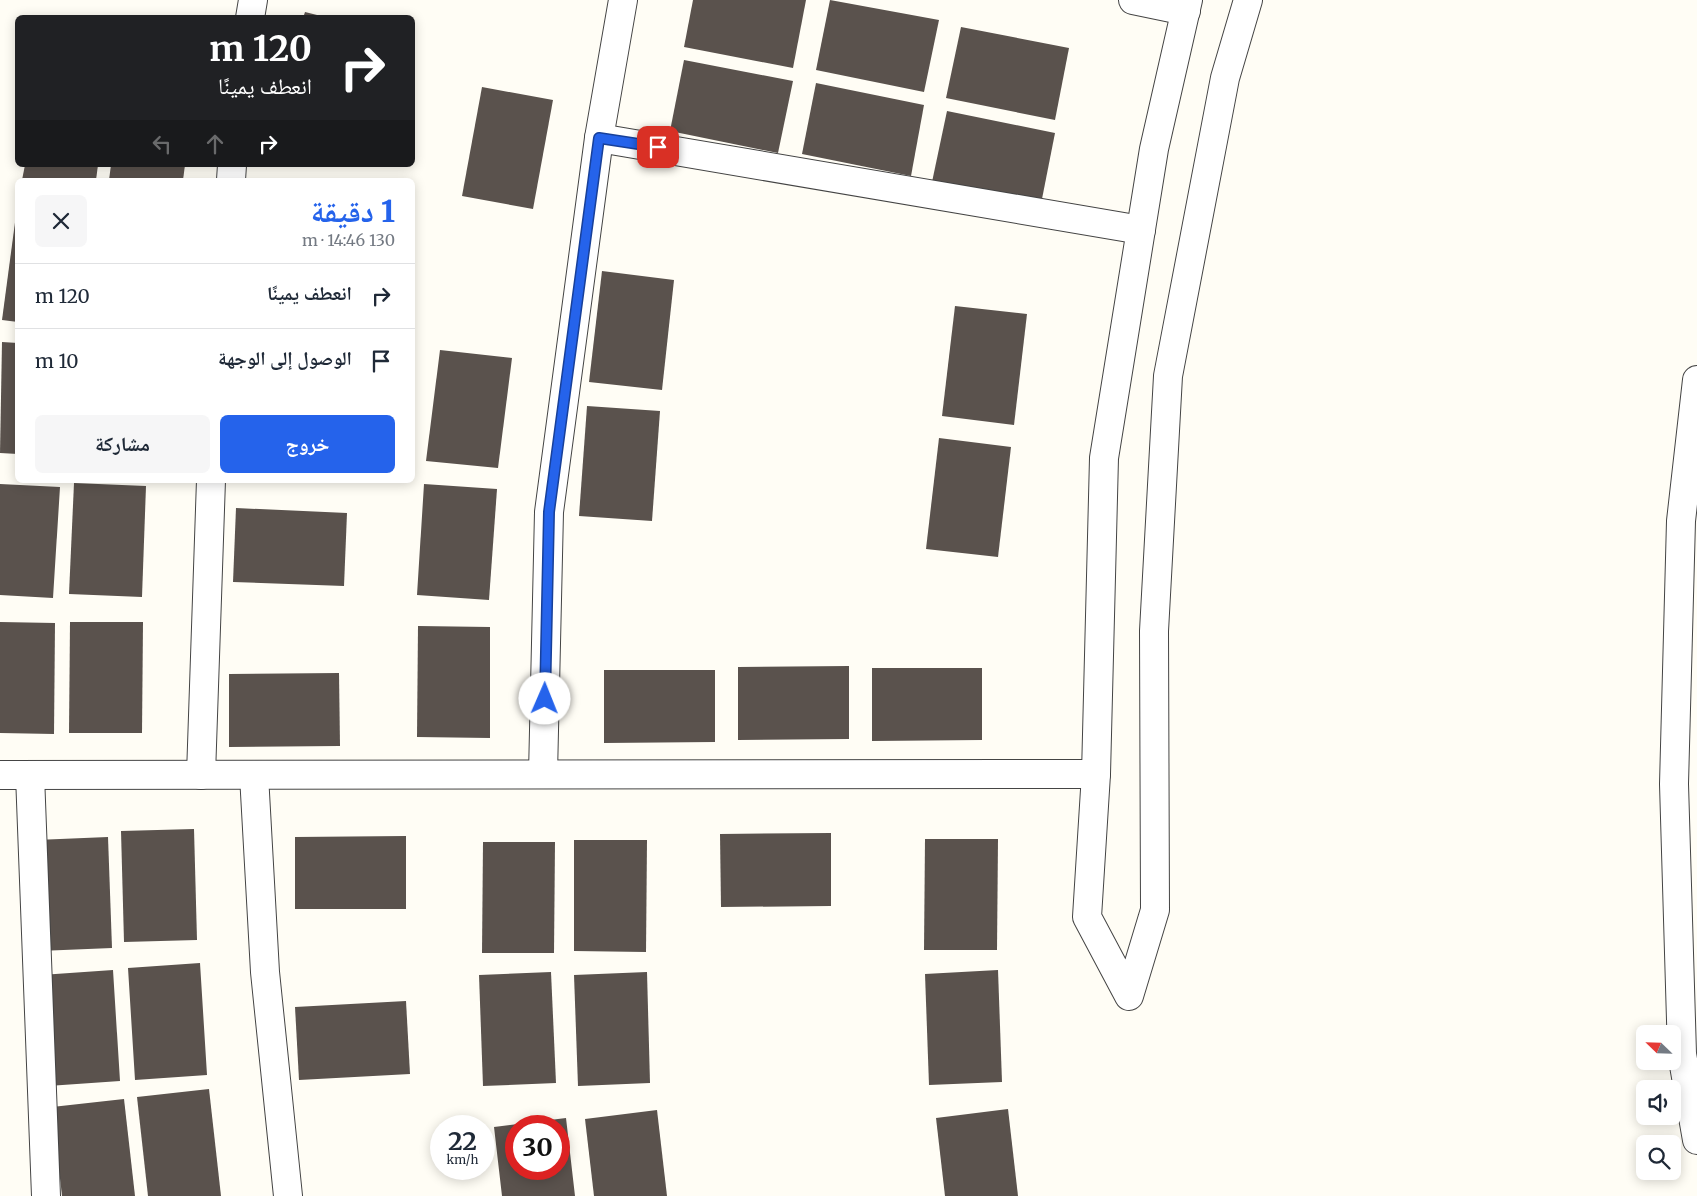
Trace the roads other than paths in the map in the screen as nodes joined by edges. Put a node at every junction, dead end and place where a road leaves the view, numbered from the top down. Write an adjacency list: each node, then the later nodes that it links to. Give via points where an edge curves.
1 (253, 0): 6 (street)
2 (1133, 0): 5 (street)
3 (1248, 0): 12 (street, via 1225,78 1168,376 1154,631 1155,910 1129,996 1088,917)
4 (619, 1): 7 (street)
5 (1187, 5): 8 (street, via 1154,149)
6 (250, 15)
7 (599, 138): 8 (street); 11 (street, via 549,512)
8 (1141, 230): 12 (street, via 1104,458)
9 (1697, 380): 17 (street, via 1681,521 1674,784 1682,1054)
10 (211, 483): 15 (street)
11 (543, 774): 12 (street); 16 (street)
12 (1096, 774)
13 (0, 775): 14 (street)
14 (30, 775): 15 (street); 18 (street)
15 (200, 775): 16 (street)
16 (254, 775): 19 (street, via 265,972)
17 (1697, 1140)
18 (46, 1196)
19 (288, 1196)

